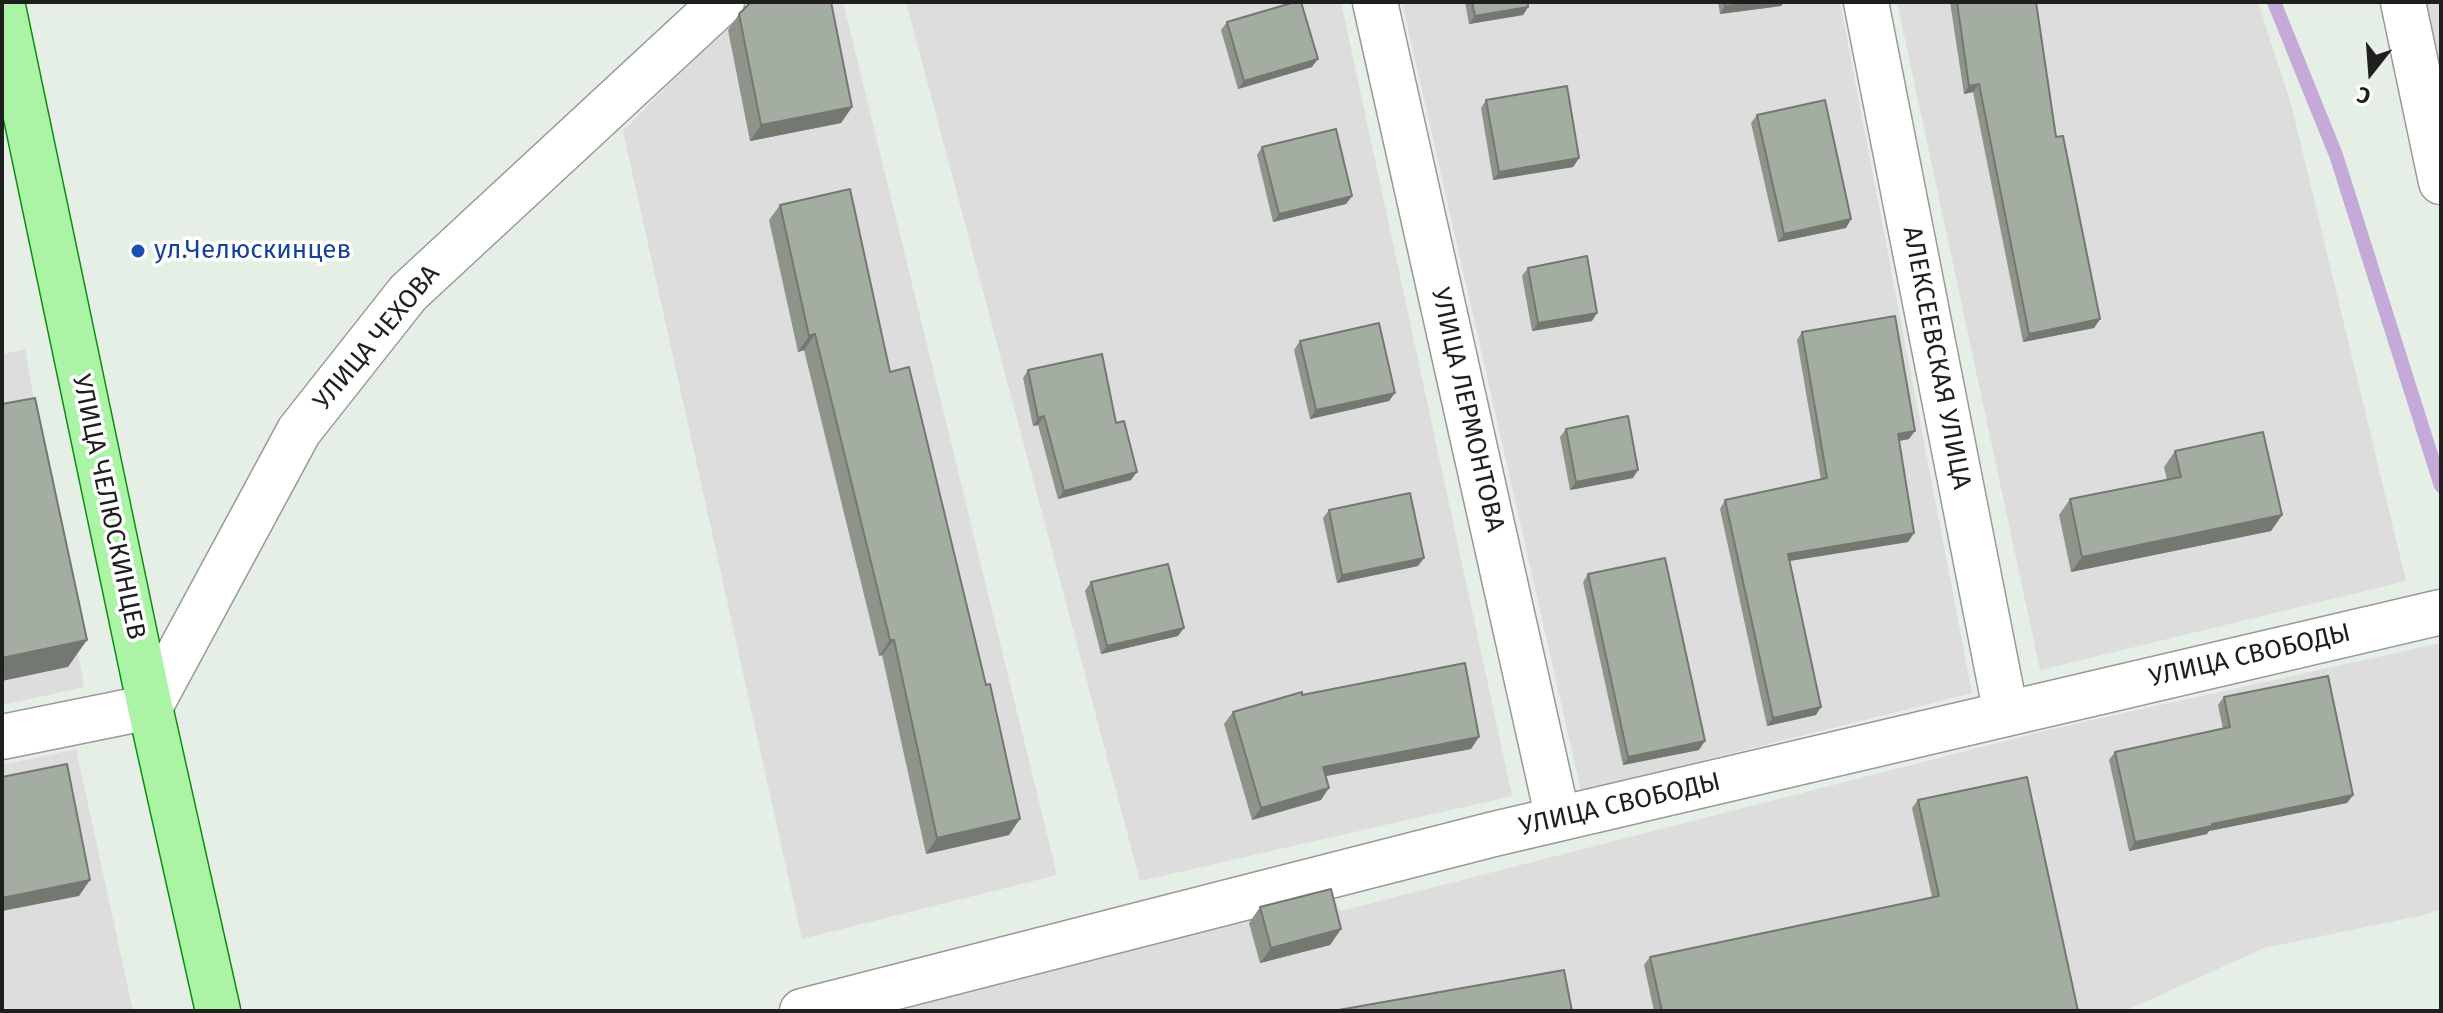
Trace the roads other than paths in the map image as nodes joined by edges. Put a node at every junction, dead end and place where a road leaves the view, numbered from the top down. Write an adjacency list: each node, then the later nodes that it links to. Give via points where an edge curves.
1 (2, 2): 8 (main road, УЛИЦА ЧЕЛЮСКИНЦЕВ)
2 (722, 2): 8 (street, УЛИЦА ЧЕХОВА, via 408,293 299,431)
3 (1375, 2): 11 (street, УЛИЦА ЛЕРМОНТОВА)
4 (1866, 2): 9 (street, АЛЕКСЕЕВСКАЯ УЛИЦА)
5 (2403, 2): 6 (street)
6 (2441, 182)
7 (2441, 612): 9 (street, УЛИЦА СВОБОДЫ)
8 (150, 707): 10 (street); 12 (main road, УЛИЦА ЧЕЛЮСКИНЦЕВ)
9 (2006, 714): 11 (street, УЛИЦА СВОБОДЫ)
10 (2, 737)
11 (1558, 819): 13 (street, УЛИЦА СВОБОДЫ)
12 (218, 1011)
13 (802, 1011)

